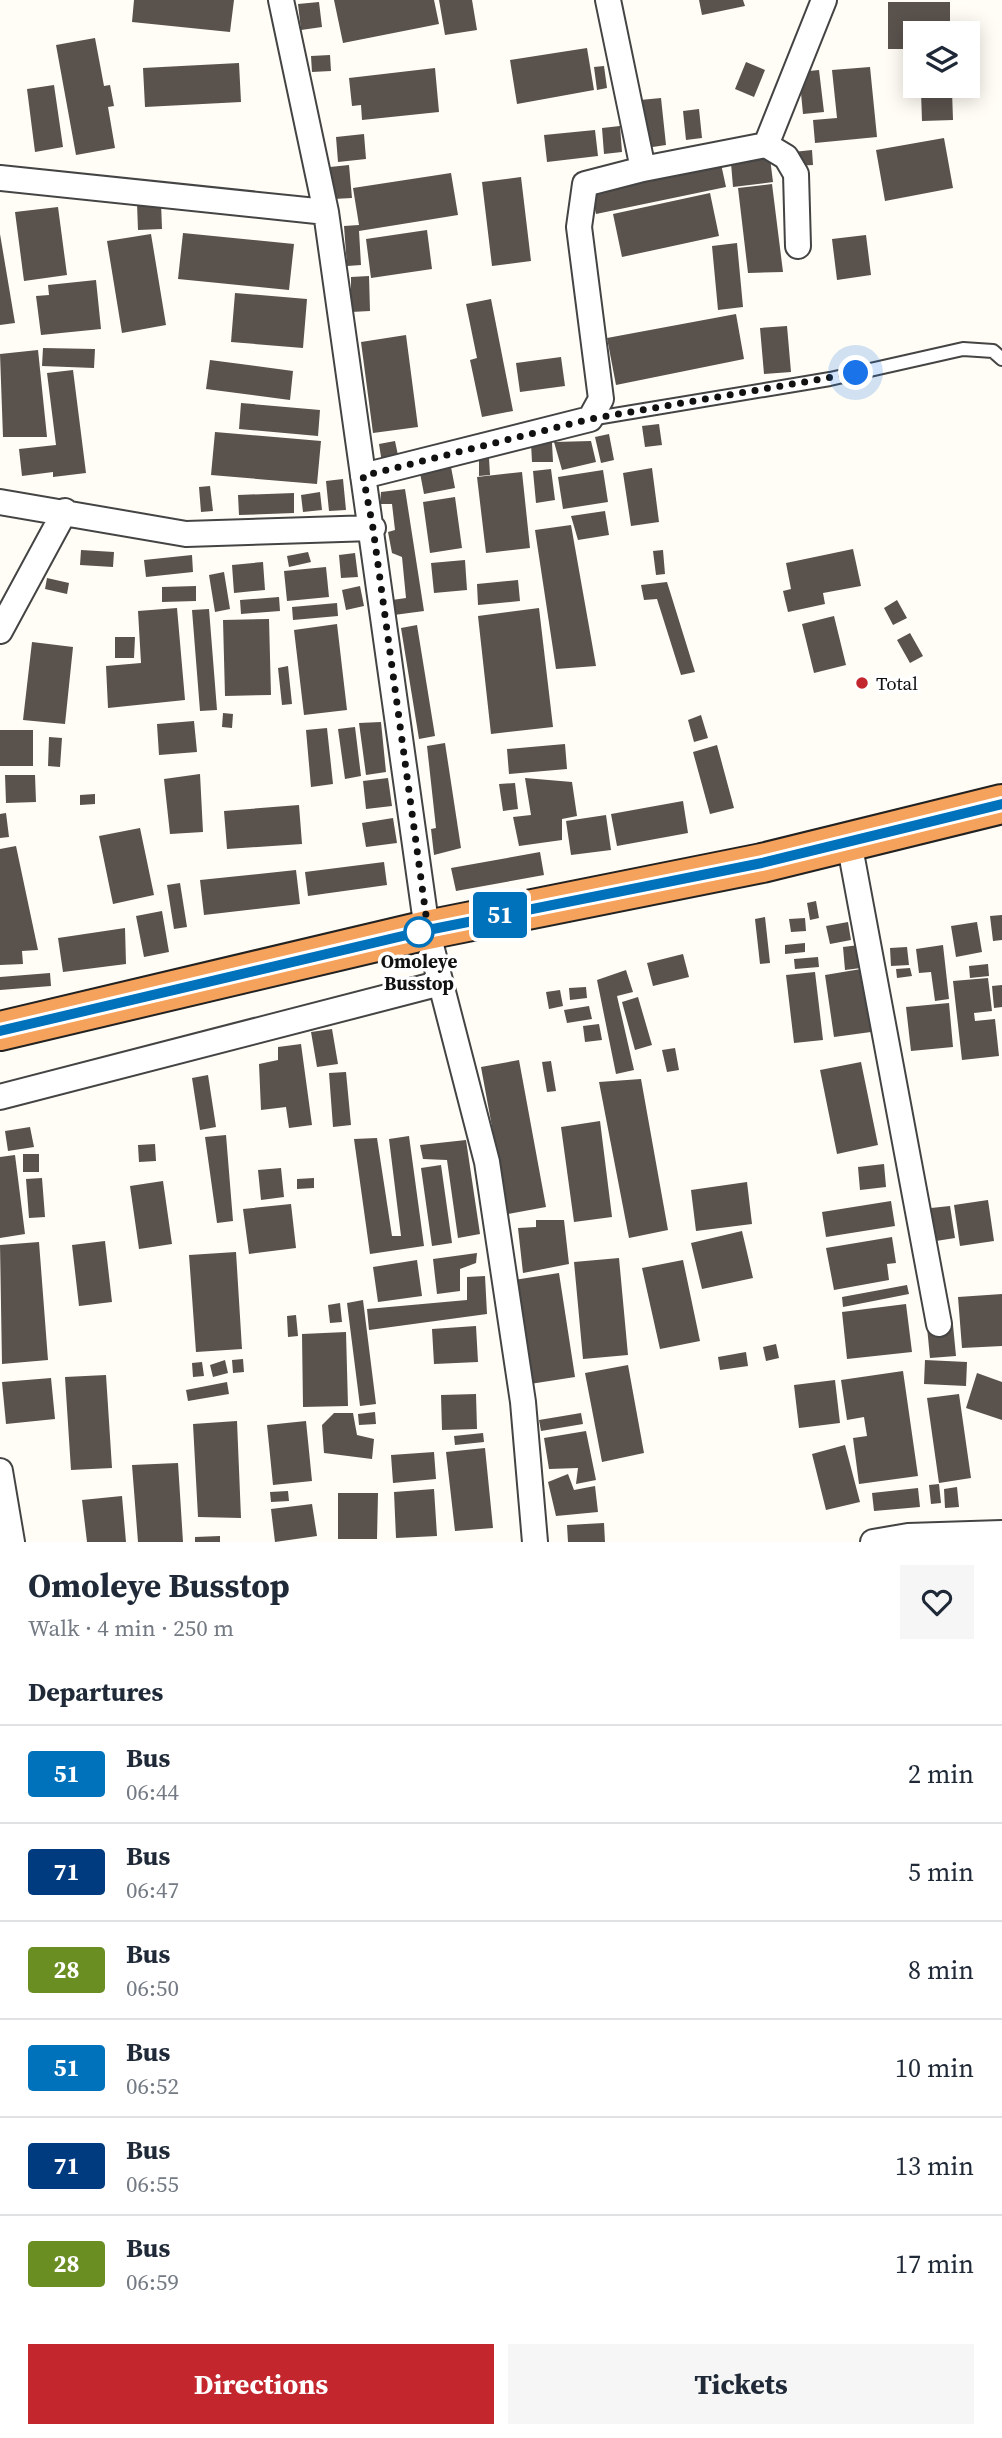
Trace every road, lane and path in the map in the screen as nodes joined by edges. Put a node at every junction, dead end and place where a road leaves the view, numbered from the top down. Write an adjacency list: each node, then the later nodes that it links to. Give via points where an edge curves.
1 (281, 0): 7 (street)
2 (608, 0): 5 (street)
3 (824, 0): 4 (street)
4 (766, 145): 5 (street); 8 (street, via 786,156 796,174)
5 (643, 169): 10 (street, via 585,184 579,227 601,400)
6 (0, 178): 7 (street)
7 (326, 212): 11 (street)
8 (798, 246)
9 (1002, 359): 10 (lane, via 993,351 963,349 830,379)
10 (590, 419): 11 (street)
11 (363, 476): 14 (street)
12 (0, 502): 13 (street)
13 (65, 511): 14 (street, via 186,534); 15 (street)
14 (373, 528): 18 (street)
15 (0, 631)
16 (1002, 804): 17 (highway)
17 (849, 842): 18 (highway); 22 (street)
18 (428, 930): 19 (street); 20 (highway)
19 (441, 983): 21 (street); 27 (street, via 487,1162 523,1402)
20 (0, 1031)
21 (0, 1097)
22 (939, 1325)
23 (0, 1471): 26 (street)
24 (1002, 1533): 25 (street)
25 (909, 1539): 28 (street)
26 (12, 1542)
27 (535, 1542)
28 (873, 1542)

